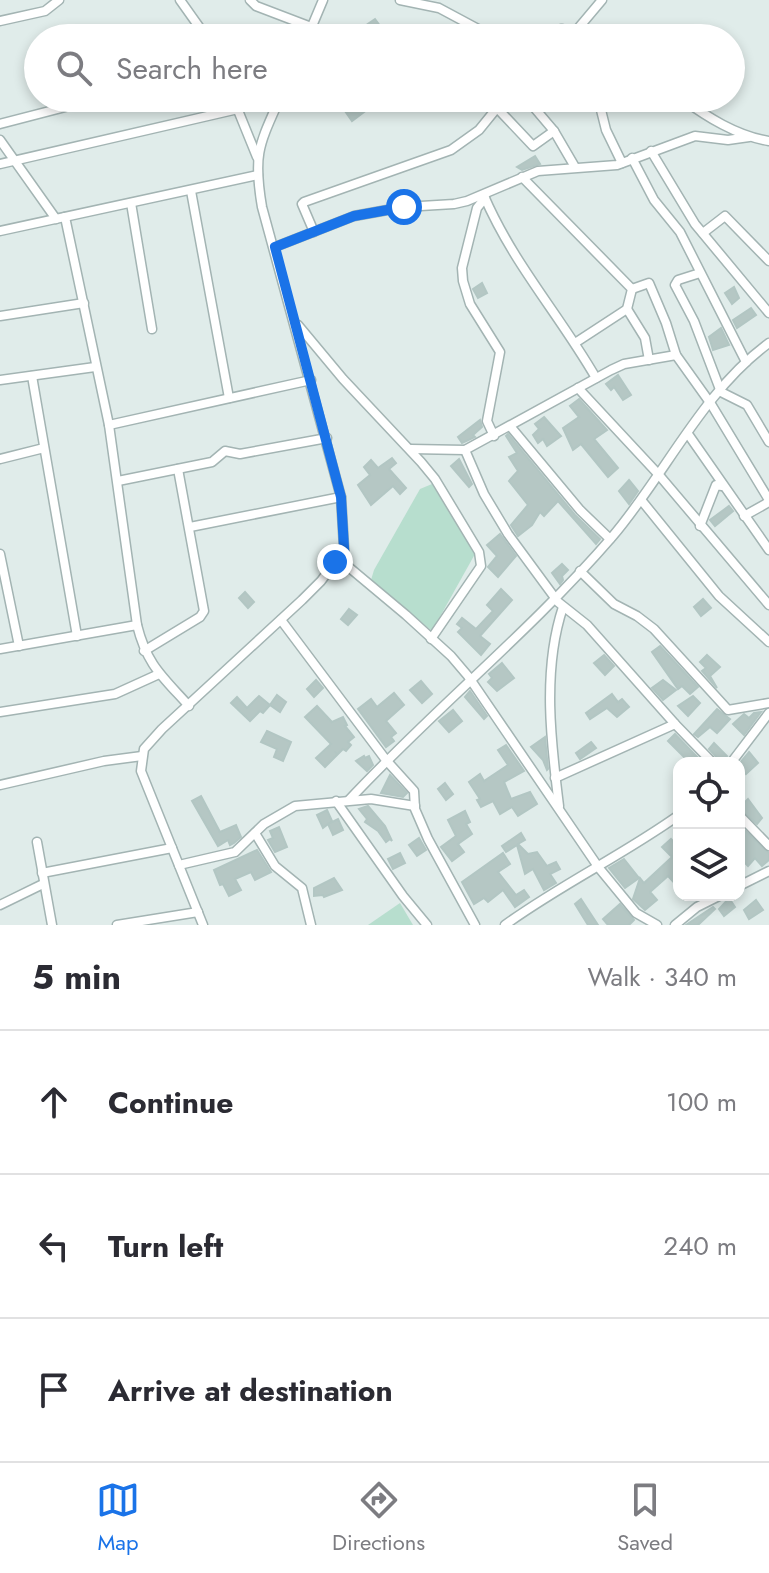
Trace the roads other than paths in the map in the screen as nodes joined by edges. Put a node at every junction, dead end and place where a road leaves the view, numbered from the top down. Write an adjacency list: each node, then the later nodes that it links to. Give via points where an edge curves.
1 (59, 0): 8 (street, via 45,11)
2 (180, 0): 9 (street)
3 (250, 0): 10 (street)
4 (313, 0): 7 (street)
5 (400, 0): 12 (street, via 439,8)
6 (602, 0): 13 (street)
7 (323, 2): 11 (street)
8 (1, 18)
9 (197, 24)
10 (303, 24)
11 (312, 24)
12 (469, 24)
13 (582, 24)
14 (46, 112): 23 (street)
15 (225, 112): 31 (street)
16 (239, 112): 29 (street)
17 (275, 112): 29 (street)
18 (494, 112): 42 (street, via 451,150 304,202)
19 (501, 112): 24 (street, via 533,146)
20 (538, 112): 24 (street)
21 (602, 112): 32 (street)
22 (700, 112): 25 (street)
23 (0, 124)
24 (554, 131): 34 (street)
25 (749, 137): 27 (street); 28 (street, via 695,136)
26 (0, 140): 31 (street)
27 (769, 141)
28 (651, 151): 30 (street); 43 (street)
29 (257, 157): 35 (street)
30 (632, 158): 32 (street); 46 (street)
31 (13, 161): 33 (street); 40 (street)
32 (622, 163): 34 (street)
33 (0, 164)
34 (575, 167): 36 (street)
35 (258, 175): 37 (street); 44 (street)
36 (522, 177): 38 (street); 47 (street)
37 (191, 191): 39 (street); 66 (street)
38 (485, 196): 42 (street, via 354,216); 54 (street, via 517,262); 71 (street, via 462,268 470,304 500,352 487,421)
39 (131, 203): 40 (street); 53 (street)
40 (60, 218): 41 (street); 48 (street)
41 (0, 231)
42 (314, 232): 44 (street)
43 (703, 233): 45 (street, via 725,216); 50 (street)
44 (275, 247): 52 (street)
45 (769, 261)
46 (700, 273): 58 (street); 65 (street, via 675,285)
47 (632, 289): 49 (street); 56 (street, via 649,283)
48 (84, 303): 51 (street); 59 (street)
49 (627, 309): 54 (street); 57 (street, via 645,338)
50 (769, 313)
51 (0, 316)
52 (295, 322): 63 (street); 75 (street)
53 (152, 329)
54 (575, 343): 61 (street)
55 (769, 343): 58 (street)
56 (676, 355): 57 (street); 67 (street)
57 (649, 360): 61 (street, via 624,364)
58 (746, 362): 65 (street)
59 (95, 367): 60 (street); 68 (street)
60 (32, 376): 62 (street); 74 (street)
61 (596, 378): 64 (street)
62 (0, 380)
63 (311, 380): 66 (street); 72 (street)
64 (578, 388): 69 (street); 79 (street)
65 (721, 392): 67 (street); 73 (street, via 747,405)
66 (229, 398): 68 (street)
67 (711, 404): 70 (street); 84 (street)
68 (109, 425): 80 (street)
69 (510, 426): 71 (street); 88 (street)
70 (688, 434): 79 (street); 81 (street)
71 (494, 436): 76 (street)
72 (327, 438): 78 (street, via 240,454 225,451 212,462); 82 (street)
73 (769, 442)
74 (44, 448): 77 (street); 99 (street)
75 (411, 449): 76 (street); 100 (street, via 435,479 481,560)
76 (465, 450): 94 (street, via 492,508)
77 (0, 459)
78 (178, 469): 80 (street); 87 (street)
79 (659, 475): 83 (street); 86 (street)
80 (118, 481): 98 (street)
81 (722, 486): 85 (street); 86 (street, via 716,485)
82 (341, 497): 87 (street); 91 (street)
83 (642, 501): 88 (street); 101 (street, via 719,596)
84 (769, 501): 85 (street)
85 (744, 516): 89 (street)
86 (700, 526): 95 (street)
87 (190, 527): 104 (street, via 203,614)
88 (610, 539): 92 (street)
89 (769, 550)
90 (0, 554): 93 (street)
91 (345, 564): 97 (street, via 335,562); 100 (street)
92 (580, 571): 94 (street); 107 (street, via 614,604 654,629 728,710)
93 (3, 585): 102 (street)
94 (556, 598): 96 (street); 106 (street)
95 (769, 605)
96 (563, 607): 111 (street, via 587,625); 116 (street, via 555,632 550,697)
97 (281, 620): 108 (street); 115 (street)
98 (137, 625): 99 (street); 104 (street)
99 (77, 636): 102 (street)
100 (431, 639): 106 (street)
101 (769, 642)
102 (19, 646): 103 (street)
103 (0, 649)
104 (144, 651): 105 (street)
105 (159, 674): 108 (street); 109 (street, via 115,694)
106 (470, 680): 115 (street); 121 (street)
107 (769, 703)
108 (189, 706): 112 (street, via 147,744)
109 (0, 712)
110 (769, 713): 114 (street)
111 (675, 724): 113 (street); 116 (street)
112 (142, 756): 117 (street); 127 (street, via 146,787)
113 (707, 757)
114 (736, 757)
115 (386, 760): 118 (street); 120 (street, via 414,791)
116 (555, 778): 121 (street)
117 (0, 785)
118 (349, 800): 119 (street); 120 (street)
119 (336, 801): 124 (street, via 295,806); 141 (street)
120 (415, 806): 142 (street)
121 (559, 807): 129 (street)
122 (673, 819): 129 (street)
123 (745, 821): 126 (street)
124 (255, 833): 128 (street, via 235,852); 140 (street, via 275,866 302,888)
125 (37, 842): 131 (street)
126 (769, 846)
127 (172, 848): 128 (street); 131 (street)
128 (179, 865): 136 (street)
129 (599, 868): 143 (street); 144 (street, via 636,913)
130 (769, 871): 132 (street)
131 (42, 873): 133 (street)
132 (745, 883)
133 (43, 884): 135 (street); 137 (street)
134 (709, 901): 145 (street)
135 (0, 905)
136 (198, 912): 138 (street); 139 (street)
137 (52, 925)
138 (117, 925)
139 (203, 925)
140 (311, 925)
141 (427, 925)
142 (475, 925)
143 (505, 925)
144 (657, 925)
145 (675, 925)

